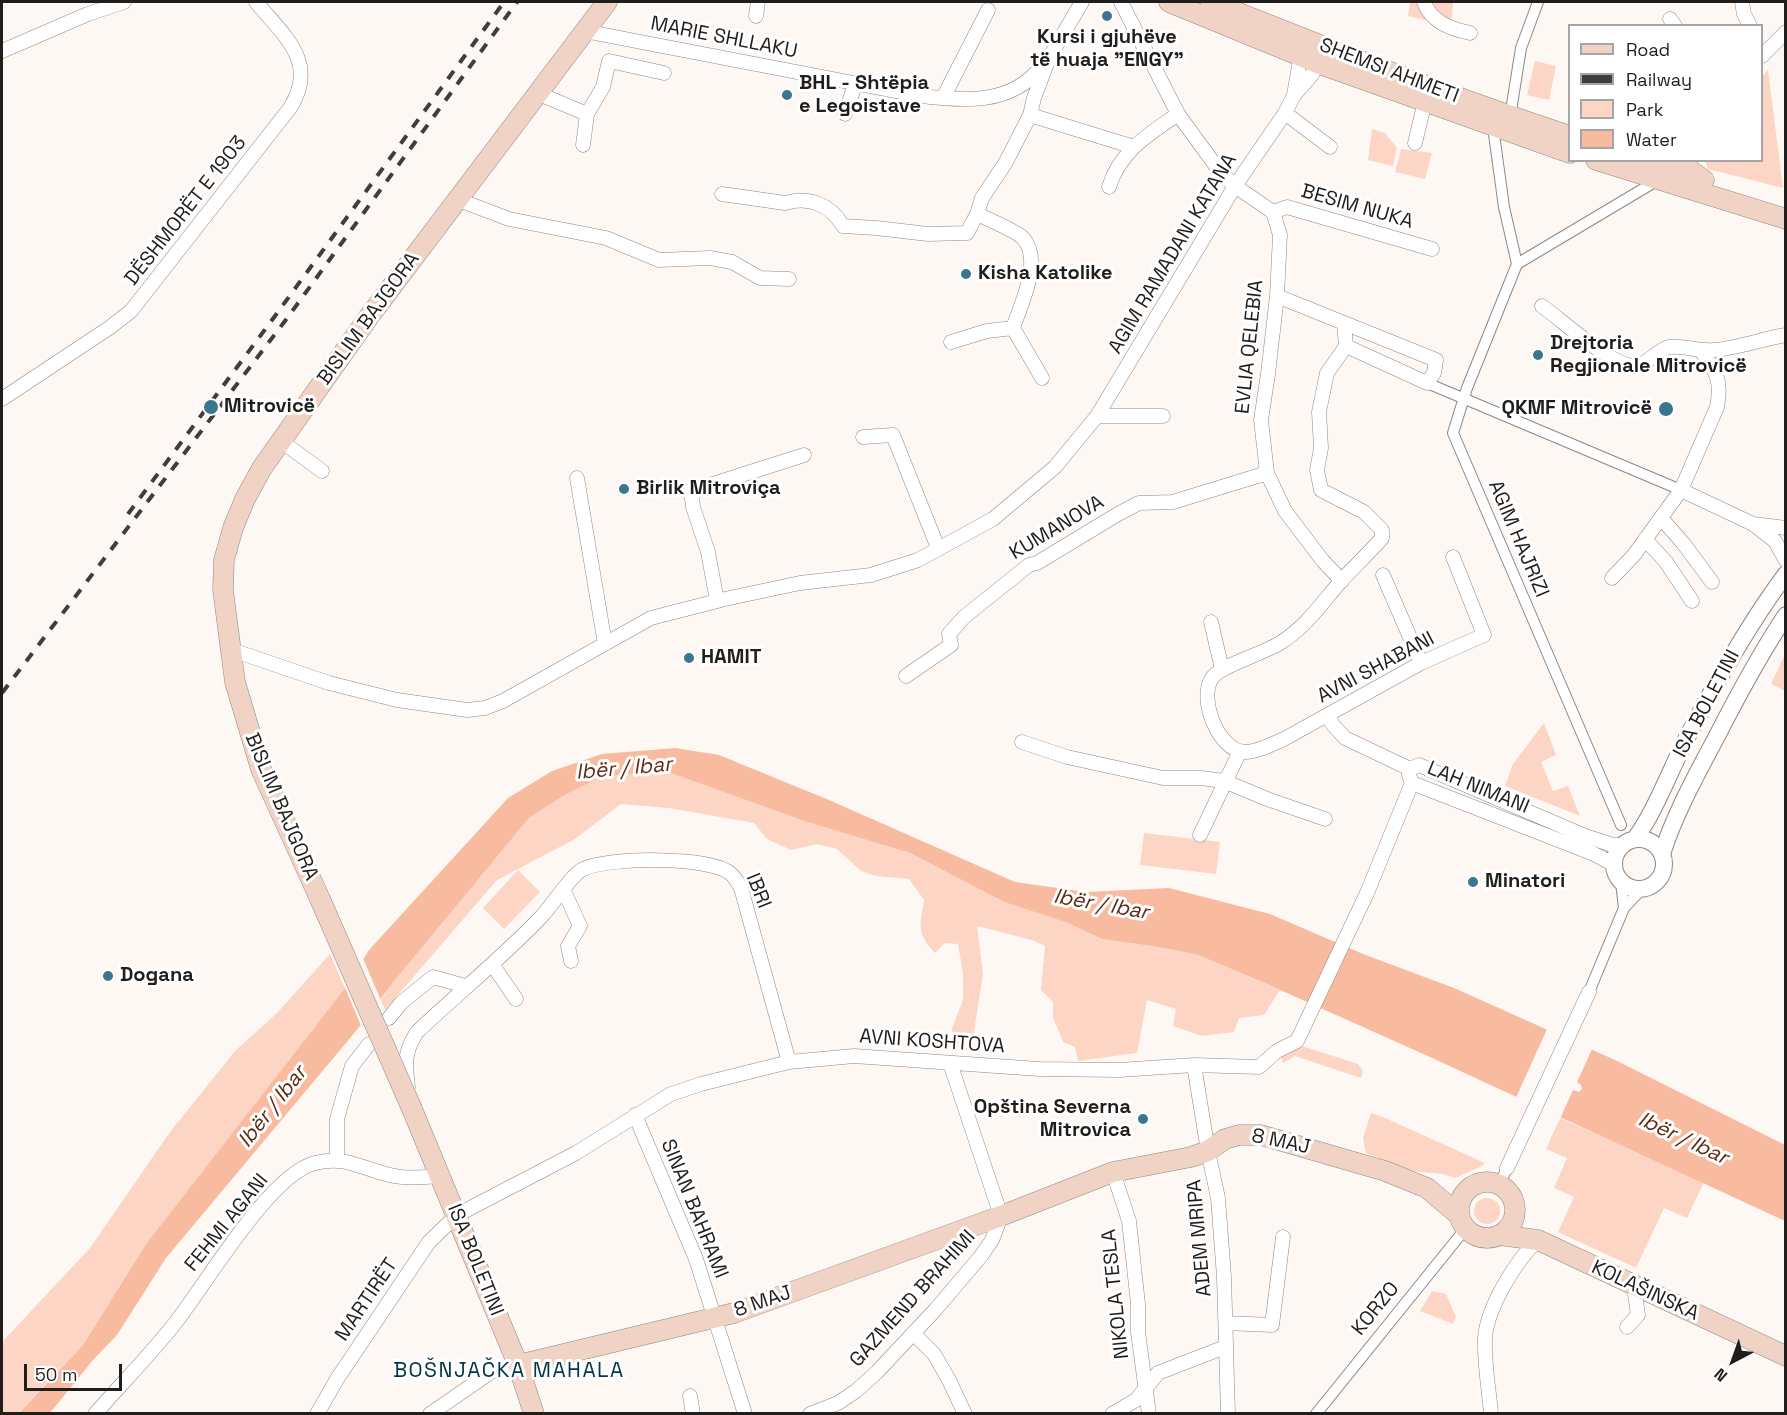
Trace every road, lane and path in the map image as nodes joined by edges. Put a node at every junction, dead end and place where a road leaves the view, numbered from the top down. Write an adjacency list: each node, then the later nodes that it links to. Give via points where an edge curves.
1 (97, 2): 15 (street)
2 (124, 2): 15 (street)
3 (256, 2): 71 (street, DËSHMORËT E 1903, via 298,55 301,83 290,108 131,311)
4 (607, 2): 18 (main road, BISLIM BAJGORA)
5 (758, 2): 16 (street)
6 (1082, 2): 25 (street)
7 (1121, 2): 35 (street)
8 (1169, 2): 13 (main road, SHEMSI AHMETI)
9 (1211, 2): 21 (main road, SHEMSI AHMETI)
10 (1424, 2): 20 (street, via 1427,10 1448,29)
11 (1538, 2): 37 (street, via 1521,48)
12 (1742, 2): 17 (street)
13 (1192, 6): 21 (main road, SHEMSI AHMETI)
14 (988, 10): 30 (street)
15 (88, 14): 22 (street)
16 (756, 16)
17 (1748, 24)
18 (584, 31): 27 (street, MARIE SHLLAKU); 28 (main road, BISLIM BAJGORA)
19 (1785, 32): 23 (street)
20 (1470, 33)
21 (1302, 47): 24 (main road, SHEMSI AHMETI); 29 (street, AGIM RAMADANI KATANA)
22 (2, 51)
23 (1763, 52)
24 (1324, 56): 29 (street, AGIM RAMADANI KATANA); 31 (main road, SHEMSI AHMETI); 37 (main road, SHEMSI AHMETI)
25 (1049, 58): 30 (street, MARIE SHLLAKU, via 1030,81 994,97); 36 (street)
26 (664, 73): 33 (street, via 609,62 603,87)
27 (856, 82): 30 (street, MARIE SHLLAKU); 34 (street)
28 (537, 93): 33 (street); 52 (main road, BISLIM BAJGORA)
29 (1294, 95): 32 (street, AGIM RAMADANI KATANA)
30 (944, 98)
31 (1425, 101): 38 (main road, SHEMSI AHMETI); 40 (street, SHEMSI AHMETI)
32 (1285, 113): 43 (street); 49 (street, AGIM RAMADANI KATANA)
33 (587, 114): 41 (street)
34 (845, 114)
35 (1178, 114): 42 (street); 49 (street)
36 (1030, 115): 42 (street); 55 (street, via 982,198)
37 (1510, 117): 39 (main road, SHEMSI AHMETI)
38 (1492, 127): 44 (main road, SHEMSI AHMETI); 58 (street)
39 (1568, 136)
40 (1415, 143)
41 (583, 145)
42 (1134, 147): 50 (street, via 1114,171)
43 (1330, 147)
44 (1568, 153)
45 (1611, 162): 47 (main road)
46 (1686, 162): 48 (main road)
47 (1649, 167): 48 (main road); 56 (main road); 58 (street)
48 (1704, 180): 53 (main road)
49 (1235, 186): 54 (street); 72 (street, AGIM RAMADANI KATANA)
50 (1109, 187)
51 (722, 194): 55 (street, via 785,203 804,200 831,210 843,226 905,233 968,233)
52 (459, 200): 59 (street, via 509,219 606,238 659,261 710,258 732,262 760,278); 75 (main road, BISLIM BAJGORA, via 368,318)
53 (1785, 207)
54 (1273, 212): 57 (street, BESIM NUKA, via 1287,207); 60 (street, EVLIA QELEBIA, via 1280,235)
55 (977, 214): 63 (street, via 1022,238 1031,257 1031,271)
56 (1785, 219)
57 (1432, 249)
58 (1517, 264): 70 (street, AGIM HAJRIZI)
59 (789, 279)
60 (1277, 296): 62 (street); 78 (street, EVLIA QELEBIA, via 1261,420)
61 (1542, 306): 67 (street, via 1599,351 1633,366 1666,348)
62 (1344, 324): 66 (street); 69 (street, via 1436,360 1434,373)
63 (1013, 328): 65 (street); 68 (street)
64 (1785, 335): 67 (street)
65 (951, 342)
66 (1346, 346): 69 (street); 91 (street, via 1327,373 1319,412 1321,448 1317,470 1321,490 1364,512 1382,530 1382,538)
67 (1701, 351): 80 (street, via 1717,374 1719,396)
68 (1042, 378)
69 (1427, 382): 70 (street)
70 (1464, 398): 80 (street); 109 (street, AGIM HAJRIZI, via 1453,433)
71 (2, 399)
72 (1097, 416): 73 (street); 85 (street, AGIM RAMADANI KATANA, via 1055,467 993,519)
73 (1163, 416)
74 (863, 437): 85 (street, via 893,435)
75 (281, 441): 77 (street); 99 (main road, BISLIM BAJGORA, via 245,499 224,560)
76 (804, 455): 94 (street, via 691,491)
77 (322, 471)
78 (1267, 473): 91 (street, EVLIA QELEBIA, via 1285,510); 102 (street, KUMANOVA, via 1173,502 1139,503 1118,514 1029,565 964,617 949,634 951,645)
79 (577, 478): 98 (street)
80 (1681, 490): 81 (street); 82 (street)
81 (1661, 518): 84 (street); 92 (street)
82 (1754, 524): 83 (street); 87 (street, via 1775,541)
83 (1785, 528)
84 (1646, 539): 90 (street); 95 (street)
85 (938, 548): 94 (street, AGIM RAMADANI KATANA, via 918,560 871,575 800,583)
86 (1453, 557): 100 (street, AVNI SHABANI, via 1484,635)
87 (1785, 561)
88 (1785, 574): 93 (street, ISA BOLETINI)
89 (1383, 575): 100 (street)
90 (1612, 578)
91 (1342, 580): 101 (street, via 1298,631 1266,652)
92 (1712, 582)
93 (1766, 600): 96 (street); 111 (street, ISA BOLETINI, via 1692,728 1647,822)
94 (717, 601): 98 (street, AGIM RAMADANI KATANA, via 651,618)
95 (1692, 601)
96 (1785, 613): 112 (street, ISA BOLETINI, via 1704,761)
97 (1211, 622): 101 (street)
98 (605, 644): 99 (street, AGIM RAMADANI KATANA, via 502,701 467,710 359,692)
99 (229, 649): 128 (main road, BISLIM BAJGORA, bridge, via 244,717 261,769)
100 (1421, 663): 103 (street, AVNI SHABANI)
101 (1222, 669): 105 (street, via 1209,682 1210,711 1218,733)
102 (906, 676)
103 (1328, 715): 105 (street, AVNI SHABANI, via 1262,748); 106 (street, via 1345,738)
104 (1022, 742): 107 (street, via 1067,757 1163,778)
105 (1240, 751): 107 (street)
106 (1411, 776): 111 (street, LAH NIMANI, via 1419,765 1585,836); 113 (street, LAH NIMANI); 127 (street, AVNI KOSHTOVA, via 1355,918 1297,1041 1259,1067)
107 (1224, 782): 108 (street); 110 (street)
108 (1325, 819)
109 (1621, 825)
110 (1200, 835)
111 (1624, 843): 112 (street, via 1651,842); 113 (street)
112 (1662, 854): 115 (street, via 1661,877 1653,886)
113 (1613, 864): 114 (street)
114 (1621, 882): 115 (street); 117 (street)
115 (1641, 890): 117 (street)
116 (564, 891): 118 (street, via 580,926 568,946); 119 (street, IBRI); 125 (street, IBRI, via 582,869 632,860 660,859 730,873 741,888)
117 (1624, 908): 121 (street)
118 (571, 961)
119 (492, 964): 120 (street, IBRI); 122 (street)
120 (465, 986): 123 (street, via 433,977); 128 (street, IBRI, via 409,1044 406,1067)
121 (1589, 992): 134 (street)
122 (516, 999)
123 (389, 1018)
124 (369, 1044): 131 (street, via 352,1066 337,1119)
125 (789, 1062): 126 (street, AVNI KOSHTOVA, via 854,1056); 129 (street, AVNI KOSHTOVA, via 671,1094)
126 (950, 1063): 127 (street, AVNI KOSHTOVA, via 1062,1070); 139 (street)
127 (1194, 1065): 130 (street, ADEM MRIPA)
128 (412, 1108): 133 (main road, ISA BOLETINI)
129 (635, 1115): 138 (street, AVNI KOSHTOVA, via 576,1153); 145 (street, SINAN BAHRAMI, via 696,1259)
130 (1208, 1150): 132 (main road, 8 MAJ); 136 (main road, 8 MAJ, via 1239,1135 1261,1135 1385,1171); 146 (street, ADEM MRIPA, via 1218,1198)
131 (337, 1160): 133 (street, FEHMI AGANI, via 394,1176); 154 (street, FEHMI AGANI, via 312,1164 275,1190 177,1321)
132 (1113, 1173): 139 (main road, 8 MAJ); 152 (street, NIKOLA TESLA, via 1129,1221)
133 (440, 1176): 138 (main road, ISA BOLETINI)
134 (1503, 1176): 135 (main road); 137 (main road)
135 (1476, 1185): 136 (main road, 8 MAJ); 140 (main road, via 1462,1197 1459,1207)
136 (1427, 1188): 140 (main road, 8 MAJ)
137 (1515, 1212): 141 (main road, via 1510,1226); 143 (main road, KOLAŠINSKA)
138 (457, 1215): 151 (main road, ISA BOLETINI); 155 (street, MARTIRËT, via 429,1242)
139 (1000, 1216): 145 (main road, 8 MAJ); 148 (street, GAZMEND BRAHIMI, via 992,1240 981,1256)
140 (1463, 1222): 141 (main road, via 1471,1233 1485,1238); 165 (street, KORZO)
141 (1499, 1235): 143 (main road, KOLAŠINSKA)
142 (1282, 1237): 146 (street, ADEM MRIPA, via 1272,1325)
143 (1538, 1240): 144 (main road, KOLAŠINSKA); 166 (street, via 1519,1262 1489,1320 1485,1349)
144 (1634, 1287): 147 (street, via 1638,1316); 150 (main road, KOLAŠINSKA)
145 (716, 1318): 151 (main road, 8 MAJ); 159 (street, SINAN BAHRAMI)
146 (1226, 1323): 149 (street, ADEM MRIPA)
147 (1627, 1327)
148 (913, 1333): 160 (street, GAZMEND BRAHIMI, via 856,1391 838,1403); 161 (street, via 934,1354)
149 (1225, 1347): 152 (street, via 1158,1373); 164 (street, ADEM MRIPA)
150 (1785, 1356)
151 (518, 1365): 156 (street, via 490,1372); 157 (main road, ISA BOLETINI)
152 (1147, 1388): 162 (street, via 1136,1400); 163 (street, NIKOLA TESLA)
153 (690, 1396): 158 (street)
154 (95, 1413)
155 (317, 1413)
156 (430, 1413)
157 (534, 1413)
158 (693, 1413)
159 (745, 1413)
160 (810, 1413)
161 (964, 1413)
162 (1112, 1413)
163 (1149, 1413)
164 (1228, 1413)
165 (1316, 1413)
166 (1491, 1413)

